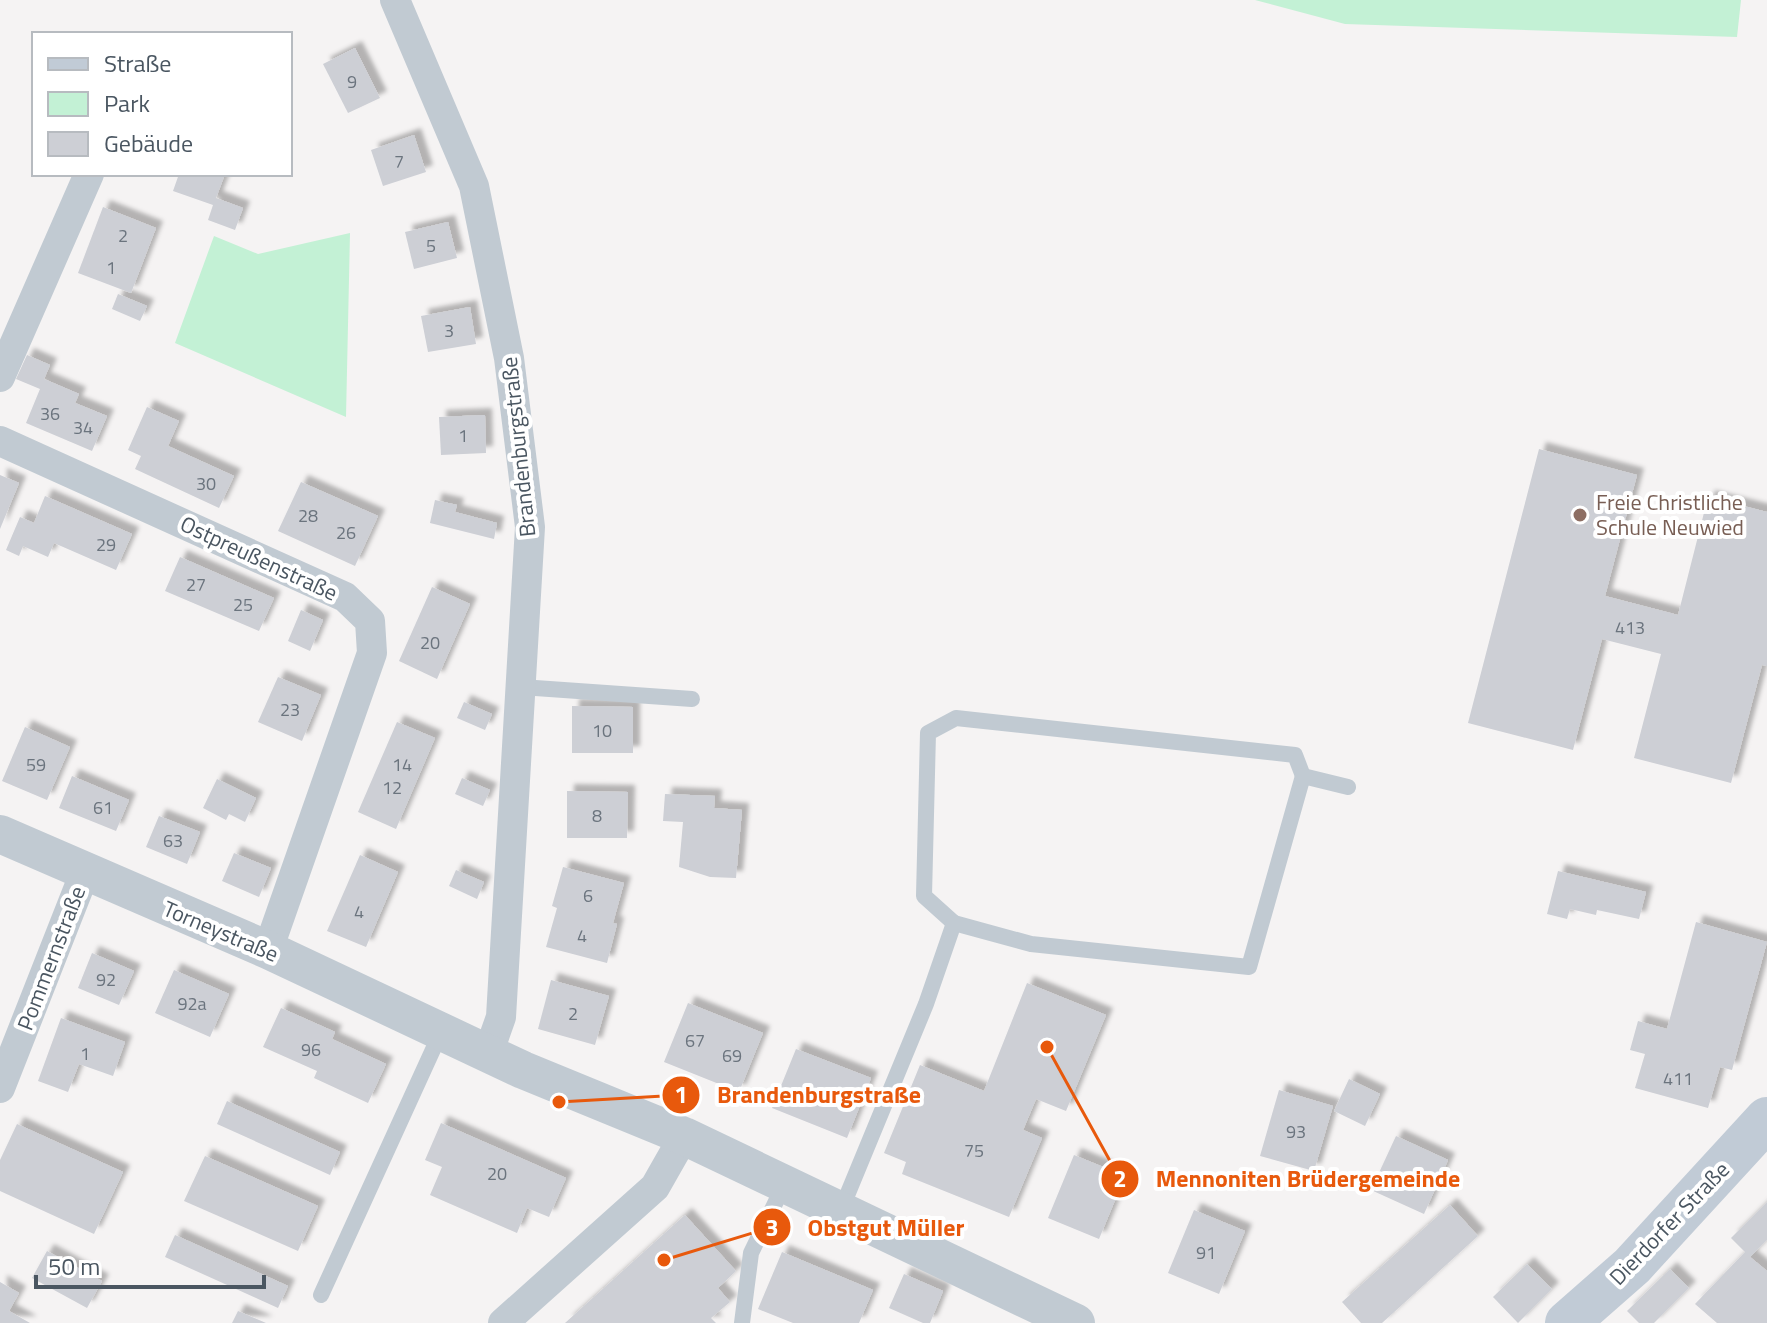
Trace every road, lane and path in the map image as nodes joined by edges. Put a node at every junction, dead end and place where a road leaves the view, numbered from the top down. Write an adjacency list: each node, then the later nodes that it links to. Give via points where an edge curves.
1 (395, 0): 5 (street, Brandenburgstraße, via 474,186 509,358 530,527)
2 (88, 176): 3 (street)
3 (0, 377)
4 (0, 441): 12 (street, Ostpreußenstraße, via 345,597 370,621 372,653)
5 (521, 687): 6 (lane); 14 (street, Brandenburgstraße, via 501,1017)
6 (692, 699)
7 (1303, 776): 8 (lane); 11 (lane, via 1249,967 1031,944); 11 (lane, via 1295,755 956,718 928,733 924,896)
8 (1348, 787)
9 (0, 834): 10 (street, Torneystraße)
10 (85, 872): 12 (street, Torneystraße); 15 (street, Pommernstraße)
11 (954, 923): 19 (lane)
12 (268, 950): 13 (street, Torneystraße)
13 (441, 1032): 14 (street, Torneystraße); 20 (lane)
14 (488, 1054): 17 (street, Torneystraße)
15 (0, 1088)
16 (1767, 1119): 24 (main road, Dierdorfer Straße, via 1632,1266)
17 (684, 1136): 18 (street, Torneystraße); 22 (street, via 655,1187)
18 (784, 1185): 19 (street, Torneystraße); 23 (lane, via 751,1253)
19 (840, 1212): 21 (street, Torneystraße)
20 (321, 1295)
21 (1052, 1318)
22 (503, 1323)
23 (742, 1323)
24 (1567, 1323)

